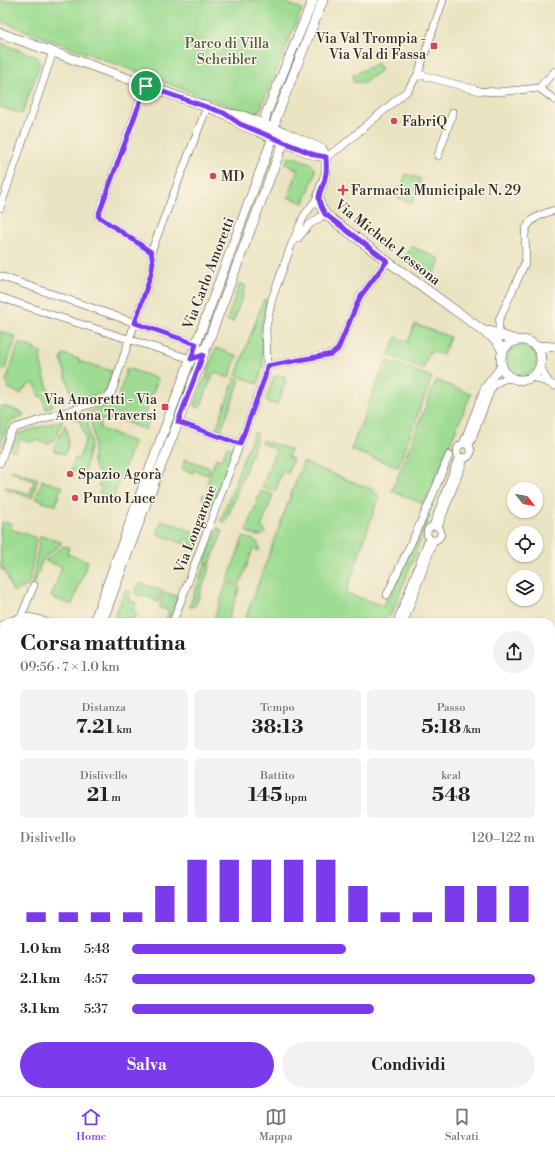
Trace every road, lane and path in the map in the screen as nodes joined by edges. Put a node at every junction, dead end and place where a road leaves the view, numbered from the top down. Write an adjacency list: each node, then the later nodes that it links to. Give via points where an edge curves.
1 (313, 0): 14 (street)
2 (323, 0): 16 (street, Via Carlo Amoretti)
3 (443, 0): 7 (street)
4 (0, 33): 5 (street)
5 (53, 52): 8 (street); 21 (street)
6 (555, 71): 9 (street)
7 (418, 74): 9 (street, via 480,91); 19 (street, via 408,90)
8 (146, 86): 11 (street); 25 (street, via 98,216)
9 (539, 88): 10 (street)
10 (555, 100)
11 (207, 107): 13 (street); 25 (street)
12 (453, 112): 18 (street)
13 (224, 113): 14 (street, via 243,116); 16 (street, via 240,124)
14 (264, 124): 16 (street)
15 (283, 132): 16 (street); 17 (street); 19 (street, via 322,149)
16 (271, 133): 17 (street); 34 (street, Via Carlo Amoretti)
17 (284, 142): 19 (street); 38 (street, Via Carlo Amoretti)
18 (438, 156)
19 (326, 157): 20 (street, Via Michele Lessona, via 326,174)
20 (318, 197): 23 (street, Via Michele Lessona); 24 (street, Via Longarone, via 304,216)
21 (0, 208)
22 (555, 210): 31 (street, via 541,214 528,224 525,231 525,263 500,320)
23 (325, 214): 24 (street, Via Longarone, via 309,225); 26 (street, Via Michele Lessona)
24 (291, 246): 42 (street, Via Longarone, via 272,299 266,327)
25 (151, 252): 29 (street, via 151,274)
26 (387, 261): 30 (street, Via Michele Lessona); 42 (street, via 360,297 338,349 332,354)
27 (0, 276): 29 (street)
28 (0, 297): 32 (street)
29 (135, 323): 32 (street); 34 (street)
30 (480, 329): 31 (street, Via Michele Lessona); 37 (street, Via Michele Lessona, via 498,342)
31 (501, 336): 33 (street, Via Michele Lessona)
32 (130, 339): 39 (street); 51 (street, via 114,388 108,397 15,428 10,434)
33 (516, 340): 35 (street, via 526,340); 37 (street)
34 (196, 344): 38 (street); 39 (street, Via Carlo Amoretti)
35 (537, 346): 36 (street); 40 (street)
36 (555, 348): 40 (street)
37 (503, 351): 41 (street)
38 (203, 355): 39 (street); 46 (street, Via Carlo Amoretti)
39 (191, 359): 60 (street, Via Carlo Amoretti)
40 (541, 363): 43 (street, via 537,373); 45 (street, via 543,373)
41 (501, 364): 44 (street); 48 (street, via 485,387)
42 (267, 366): 47 (street, Via Longarone)
43 (532, 377): 44 (street, via 526,380); 45 (street)
44 (513, 379): 48 (street, via 496,382 491,389)
45 (552, 384)
46 (178, 422): 47 (street); 61 (street, Via Carlo Amoretti)
47 (240, 444): 62 (street, Via Longarone)
48 (466, 445): 50 (street, via 470,453 468,456); 50 (street, via 457,448 457,453)
49 (448, 455): 52 (street)
50 (462, 456): 53 (street); 54 (street)
51 (0, 463)
52 (429, 504): 53 (street); 57 (street)
53 (439, 508): 54 (street)
54 (436, 527): 55 (street, via 427,530 427,535); 55 (street, via 441,532 440,536)
55 (431, 539): 63 (street); 64 (street)
56 (34, 585): 58 (street)
57 (387, 595)
58 (21, 617): 59 (street)
59 (34, 618)
60 (95, 618)
61 (103, 618)
62 (175, 618)
63 (399, 618)
64 (405, 618)

